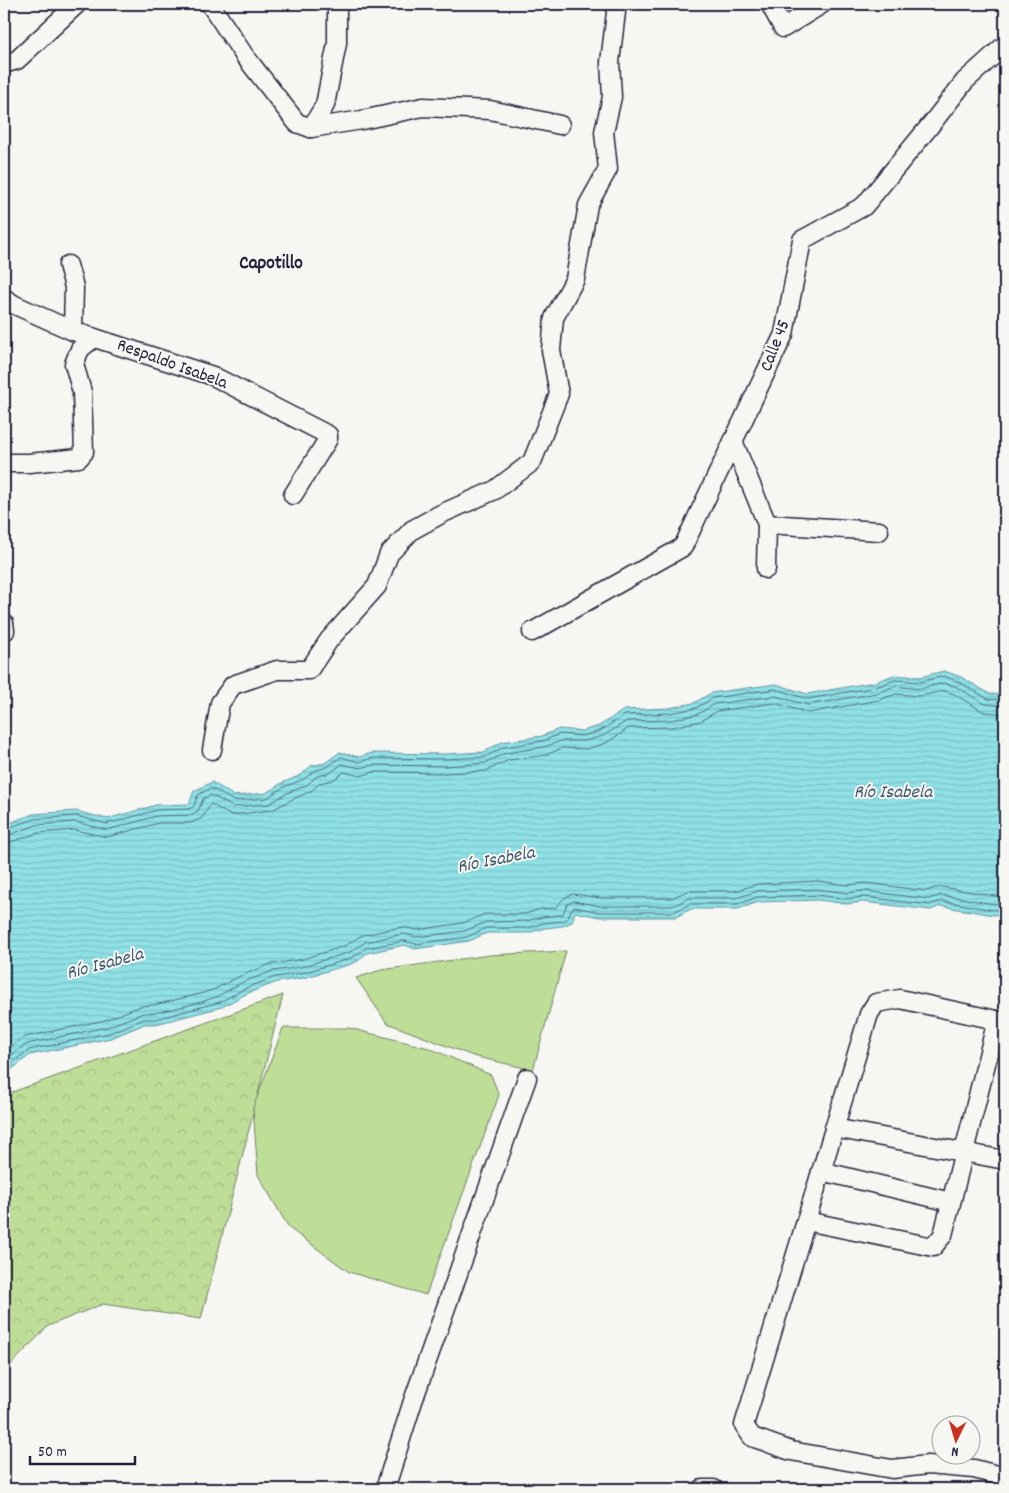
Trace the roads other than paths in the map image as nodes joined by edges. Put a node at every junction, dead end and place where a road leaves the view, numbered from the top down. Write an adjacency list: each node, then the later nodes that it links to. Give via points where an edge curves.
1 (77, 4): 8 (street, via 17,60)
2 (210, 4): 10 (street, via 244,55 297,123)
3 (337, 4): 10 (street, via 337,43 325,105)
4 (616, 4): 22 (street, via 610,62 612,97 604,132 608,170 588,205 575,279 554,318 551,350 558,394 532,462 495,490 412,530 389,554 377,586 329,640 309,670 277,670 233,685 220,704)
5 (770, 4): 6 (street, via 783,28)
6 (822, 4)
7 (1005, 45): 15 (street, Calle 45, via 965,81 864,206 802,240 784,334)
8 (4, 64)
9 (560, 125): 10 (street, via 490,110 423,107)
10 (311, 128)
11 (68, 265): 13 (street, via 74,286)
12 (4, 298): 13 (street, Respaldo Isabela)
13 (73, 331): 14 (street, Respaldo Isabela)
14 (94, 338): 16 (street, via 80,349 74,364 82,392 84,452 80,458); 17 (street, Respaldo Isabela, via 212,376 328,435)
15 (733, 441): 18 (street); 21 (street, Calle 45, via 683,547)
16 (4, 463)
17 (293, 494)
18 (767, 524): 19 (street); 20 (street)
19 (879, 531)
20 (766, 569)
21 (532, 632)
22 (212, 750)
23 (1001, 1021): 25 (street, via 900,999 876,1003 869,1014); 26 (street)
24 (527, 1078): 32 (street, via 413,1401)
25 (834, 1128): 26 (street); 28 (street)
26 (962, 1152): 27 (street); 29 (street)
27 (1005, 1160)
28 (821, 1172): 29 (street); 30 (street)
29 (952, 1202): 30 (street, via 942,1235 933,1246)
30 (806, 1221): 31 (street, via 744,1425 752,1438 792,1451 892,1469 928,1465 974,1469)
31 (1005, 1477)
32 (386, 1489)
33 (702, 1489): 34 (street)
34 (714, 1489)

